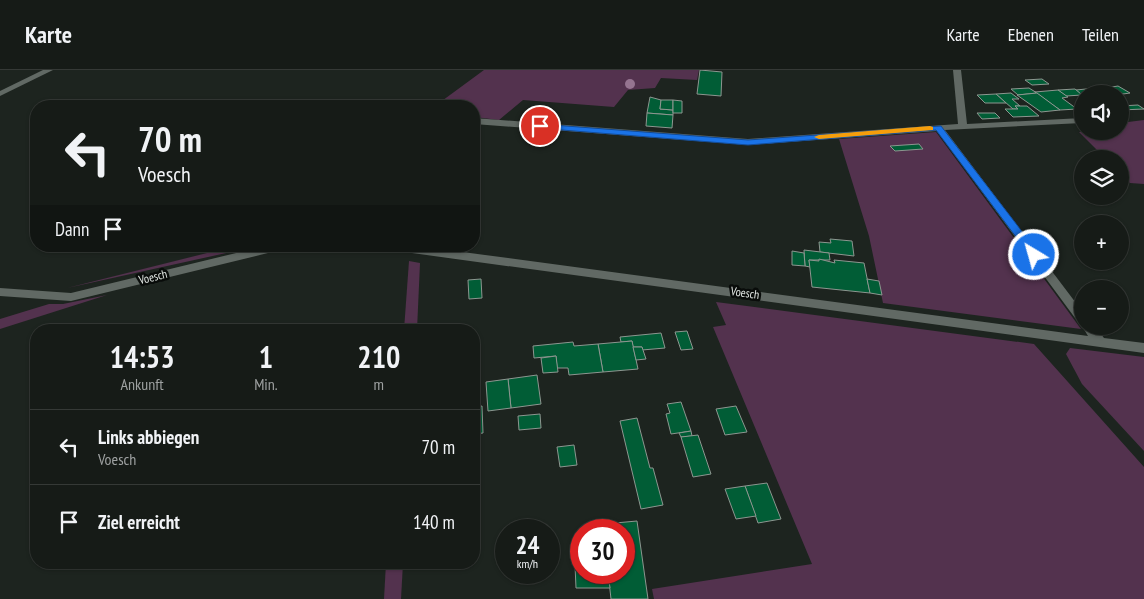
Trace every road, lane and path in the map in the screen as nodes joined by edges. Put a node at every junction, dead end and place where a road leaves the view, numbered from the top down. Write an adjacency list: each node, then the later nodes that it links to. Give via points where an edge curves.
1 (49, 70): 3 (street)
2 (957, 70): 6 (street)
3 (0, 94)
4 (1074, 120): 6 (street)
5 (480, 121): 7 (street, via 748,142)
6 (963, 126): 7 (street)
7 (938, 128): 11 (street)
8 (256, 252): 10 (street, Voesch, via 71,297)
9 (435, 252): 13 (street, Voesch)
10 (0, 292)
11 (1074, 308)
12 (1095, 335): 13 (street)
13 (1100, 341): 14 (street, Voesch)
14 (1144, 348)

